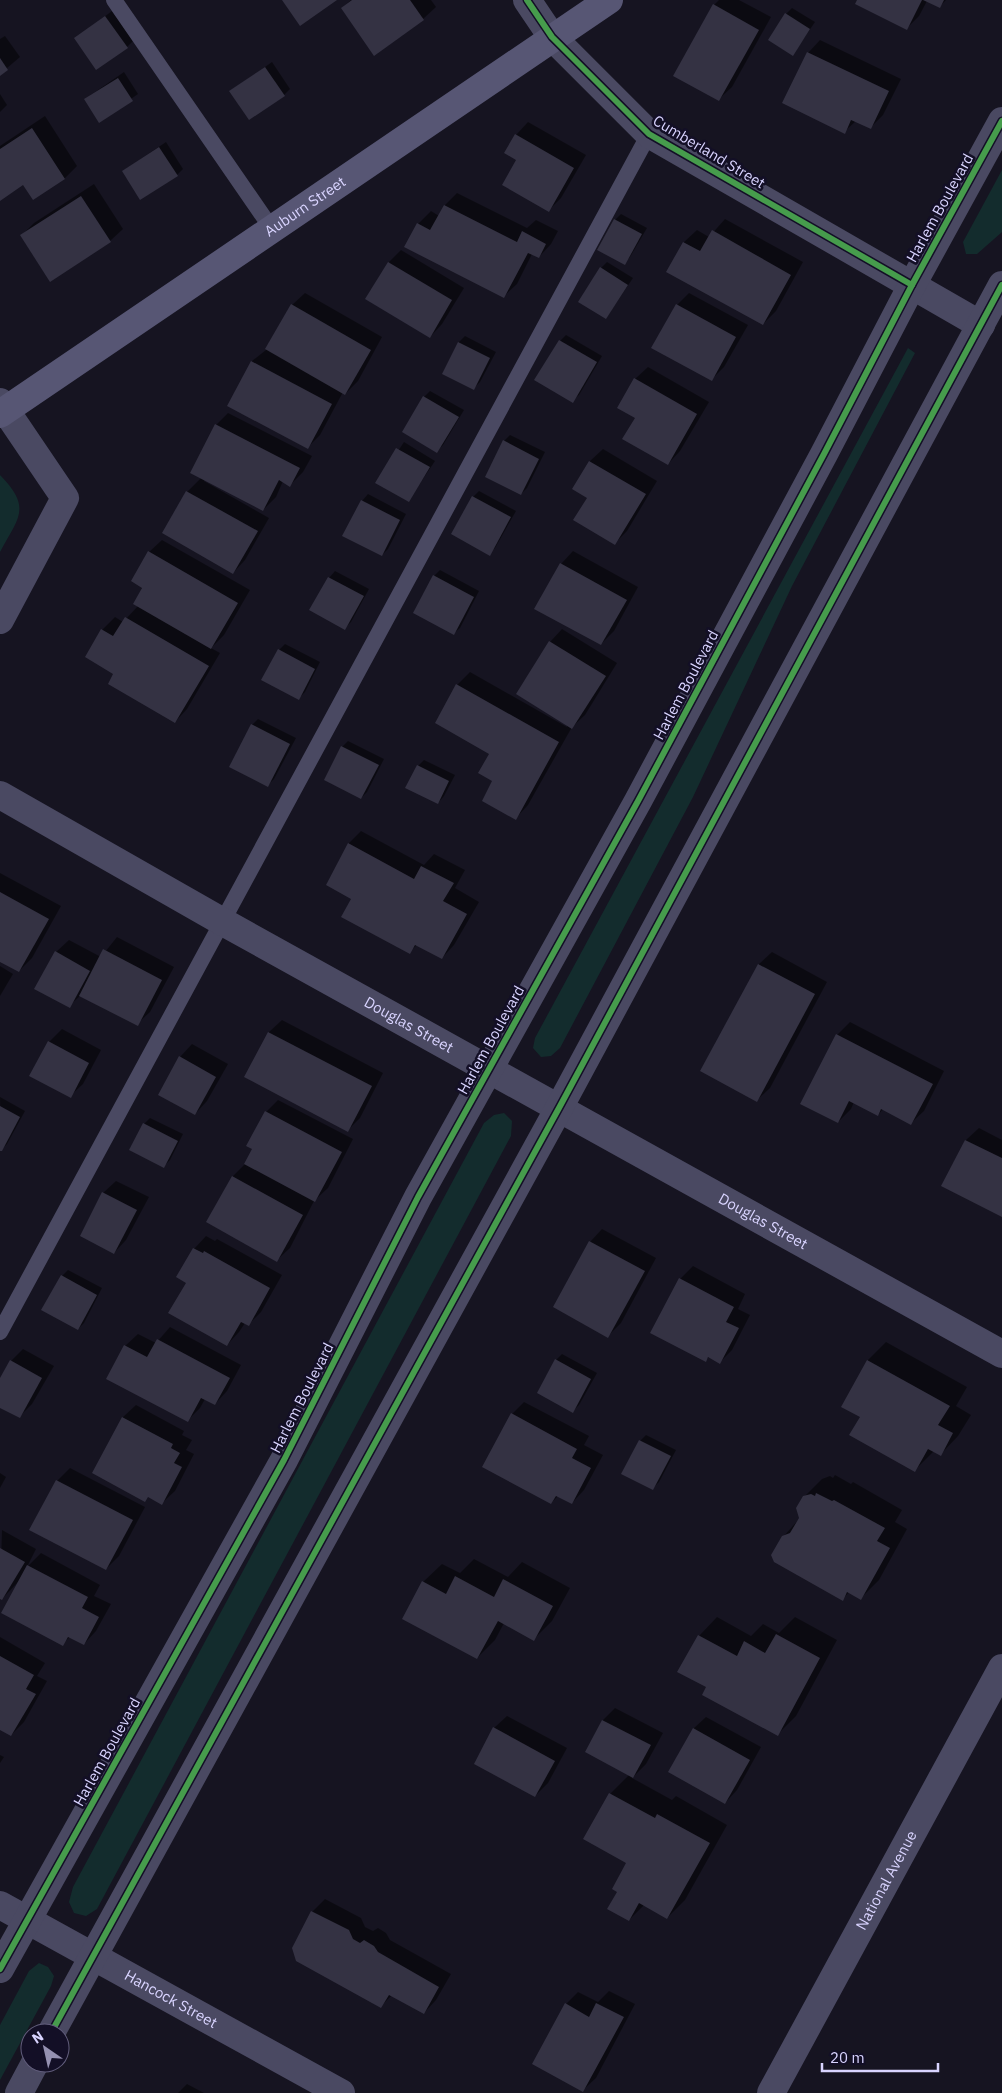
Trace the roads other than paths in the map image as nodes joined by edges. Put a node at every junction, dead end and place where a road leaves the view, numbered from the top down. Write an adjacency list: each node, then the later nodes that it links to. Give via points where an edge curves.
1 (114, 0): 7 (lane)
2 (527, 0): 4 (street, Cumberland Street)
3 (609, 0): 4 (main road, Auburn Street)
4 (552, 37): 6 (street, Cumberland Street); 7 (main road, Auburn Street)
5 (1002, 120): 8 (street, Harlem Boulevard)
6 (649, 134): 8 (street, Cumberland Street); 14 (lane)
7 (272, 230): 11 (main road, Auburn Street)
8 (912, 285): 10 (street, Cumberland Street); 15 (street, Harlem Boulevard, via 647,784)
9 (1002, 285): 10 (street)
10 (981, 325): 16 (street)
11 (2, 409): 12 (street, via 65,498)
12 (0, 620)
13 (0, 795): 14 (street, Douglas Street)
14 (223, 922): 15 (street, Douglas Street); 17 (lane)
15 (489, 1069): 16 (street, Douglas Street); 21 (street, Harlem Boulevard, via 418,1197 284,1460)
16 (559, 1108): 18 (street, Douglas Street); 22 (street)
17 (0, 1332)
18 (1002, 1354)
19 (1002, 1668): 28 (street, National Avenue)
20 (0, 1905): 21 (street, Hancock Street)
21 (27, 1919): 22 (street, Hancock Street); 23 (street, Harlem Boulevard)
22 (92, 1954): 24 (street); 27 (street, Hancock Street)
23 (0, 1969)
24 (56, 2023)
25 (30, 2073): 26 (street)
26 (19, 2093)
27 (341, 2093)
28 (771, 2093)

